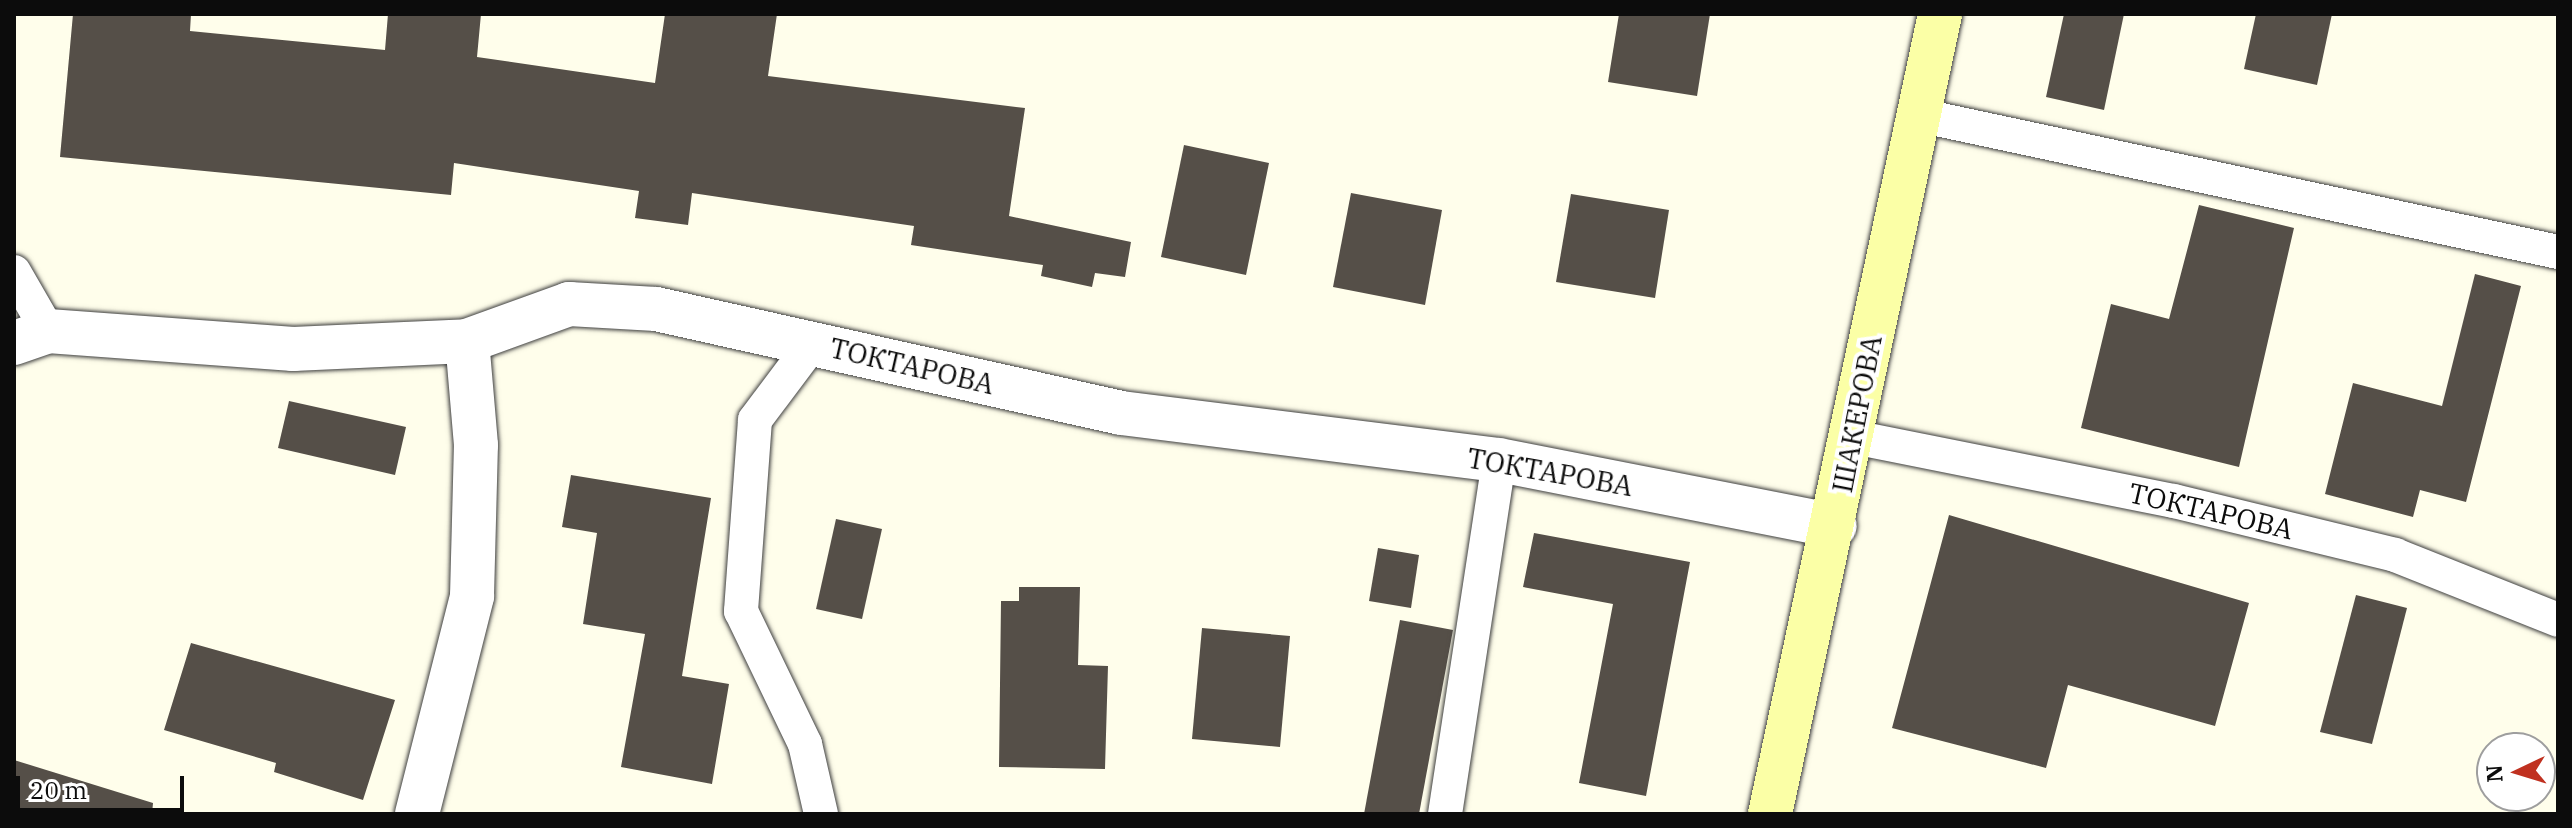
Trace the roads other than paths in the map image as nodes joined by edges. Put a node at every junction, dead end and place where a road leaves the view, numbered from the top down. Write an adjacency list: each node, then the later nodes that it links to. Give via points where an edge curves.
1 (1940, 14): 2 (street, ШАКЕРОВА)
2 (1918, 115): 3 (lane); 8 (street, ШАКЕРОВА)
3 (2558, 252)
4 (14, 272): 5 (lane)
5 (31, 337): 6 (street, ТОКТАРОВА, via 293,349)
6 (467, 341): 7 (street, ТОКТАРОВА, via 569,304 656,309); 12 (street, via 476,445 472,596)
7 (812, 344): 9 (street, ТОКТАРОВА, via 1121,413); 13 (lane, via 755,420 741,611 805,744)
8 (1853, 437): 10 (street, ШАКЕРОВА); 11 (lane, ТОКТАРОВА, via 2174,501 2395,555)
9 (1499, 460): 10 (street, ТОКТАРОВА); 14 (lane)
10 (1835, 526): 15 (street, ШАКЕРОВА)
11 (2558, 620)
12 (417, 814)
13 (821, 814)
14 (1445, 814)
15 (1770, 814)

